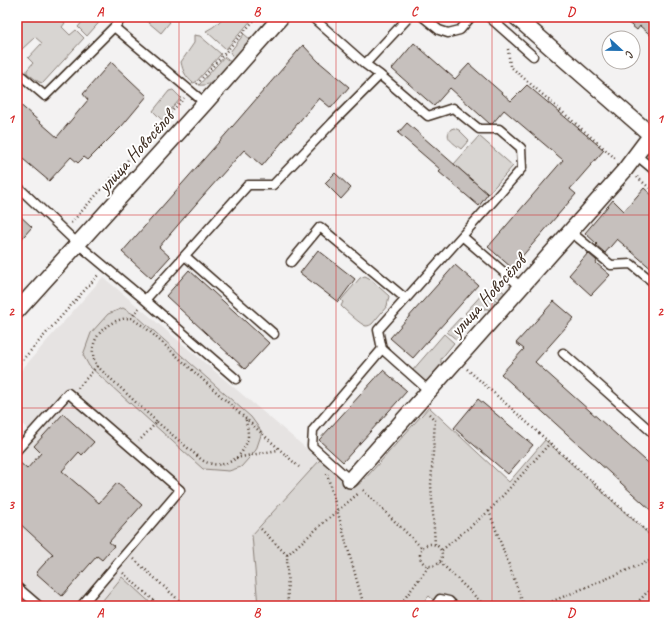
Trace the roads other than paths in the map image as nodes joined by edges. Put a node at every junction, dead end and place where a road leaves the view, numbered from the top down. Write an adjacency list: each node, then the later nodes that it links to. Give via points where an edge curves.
1 (123, 17): 9 (lane)
2 (280, 17): 14 (street, улица Новосёлов)
3 (312, 17): 11 (lane)
4 (409, 17): 11 (lane)
5 (423, 17): 6 (lane, via 439,30 448,33 460,30)
6 (471, 17)
7 (489, 17): 10 (lane)
8 (516, 17): 15 (street)
9 (114, 27): 12 (lane, via 45,96); 14 (lane)
10 (533, 56)
11 (365, 64): 13 (lane)
12 (17, 72)
13 (380, 75): 20 (lane, via 428,116 453,108 480,129 499,129 521,148 522,168); 22 (lane, via 273,186 248,185)
14 (205, 103): 21 (street, улица Новосёлов)
15 (653, 134): 16 (street, улица Новосёлов)
16 (636, 155): 17 (lane); 19 (street, улица Новосёлов)
17 (654, 170)
18 (17, 186): 21 (lane)
19 (569, 233): 24 (lane, via 611,265 631,264); 25 (street, улица Новосёлов)
20 (462, 236): 25 (lane); 27 (lane)
21 (78, 244): 26 (lane); 28 (street, улица Новосёлов)
22 (184, 256): 26 (lane); 29 (lane)
23 (291, 262): 27 (lane, via 320,227)
24 (654, 283)
25 (521, 287): 33 (street, улица Новосёлов)
26 (145, 300): 32 (lane)
27 (406, 300): 30 (lane, via 378,330)
28 (17, 311)
29 (274, 334)
30 (382, 349): 33 (lane); 36 (lane, via 313,430 312,446)
31 (563, 353): 34 (lane)
32 (236, 379)
33 (429, 391): 36 (street, улица Новосёлов)
34 (654, 434)
35 (17, 450): 39 (lane, via 68,393 180,490)
36 (350, 480)
37 (17, 587): 38 (lane)
38 (39, 606)
39 (81, 606)
40 (435, 606): 41 (lane, via 440,599 449,601)
41 (454, 606)

